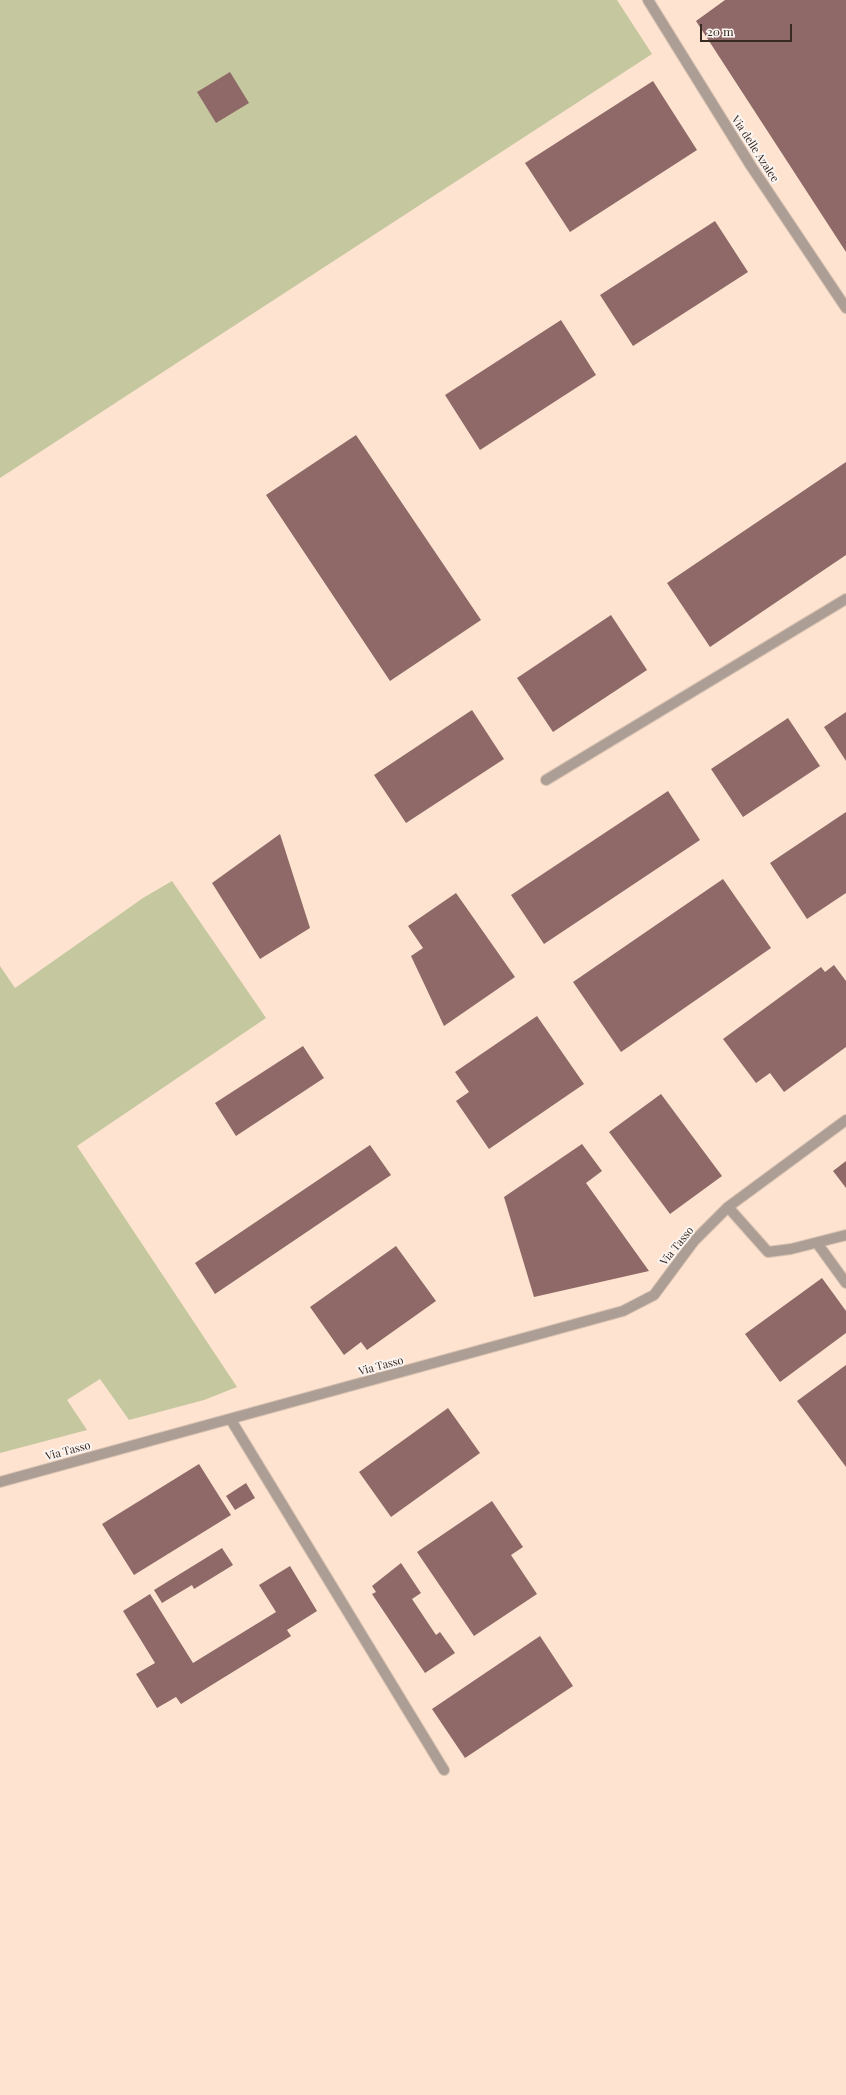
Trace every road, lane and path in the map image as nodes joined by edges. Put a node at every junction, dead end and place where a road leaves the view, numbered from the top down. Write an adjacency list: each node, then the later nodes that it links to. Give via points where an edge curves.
1 (648, 0): 2 (street, Via delle Azalee, via 751,166)
2 (846, 308)
3 (846, 600): 4 (street)
4 (546, 780)
5 (846, 1120): 6 (street, Via Tasso)
6 (728, 1207): 8 (street, via 768,1252); 10 (street, Via Tasso, via 694,1241 654,1295 624,1311)
7 (846, 1235): 8 (street)
8 (817, 1242): 9 (street)
9 (846, 1282)
10 (231, 1420): 11 (street, Via Tasso); 12 (street)
11 (0, 1482)
12 (444, 1770)

